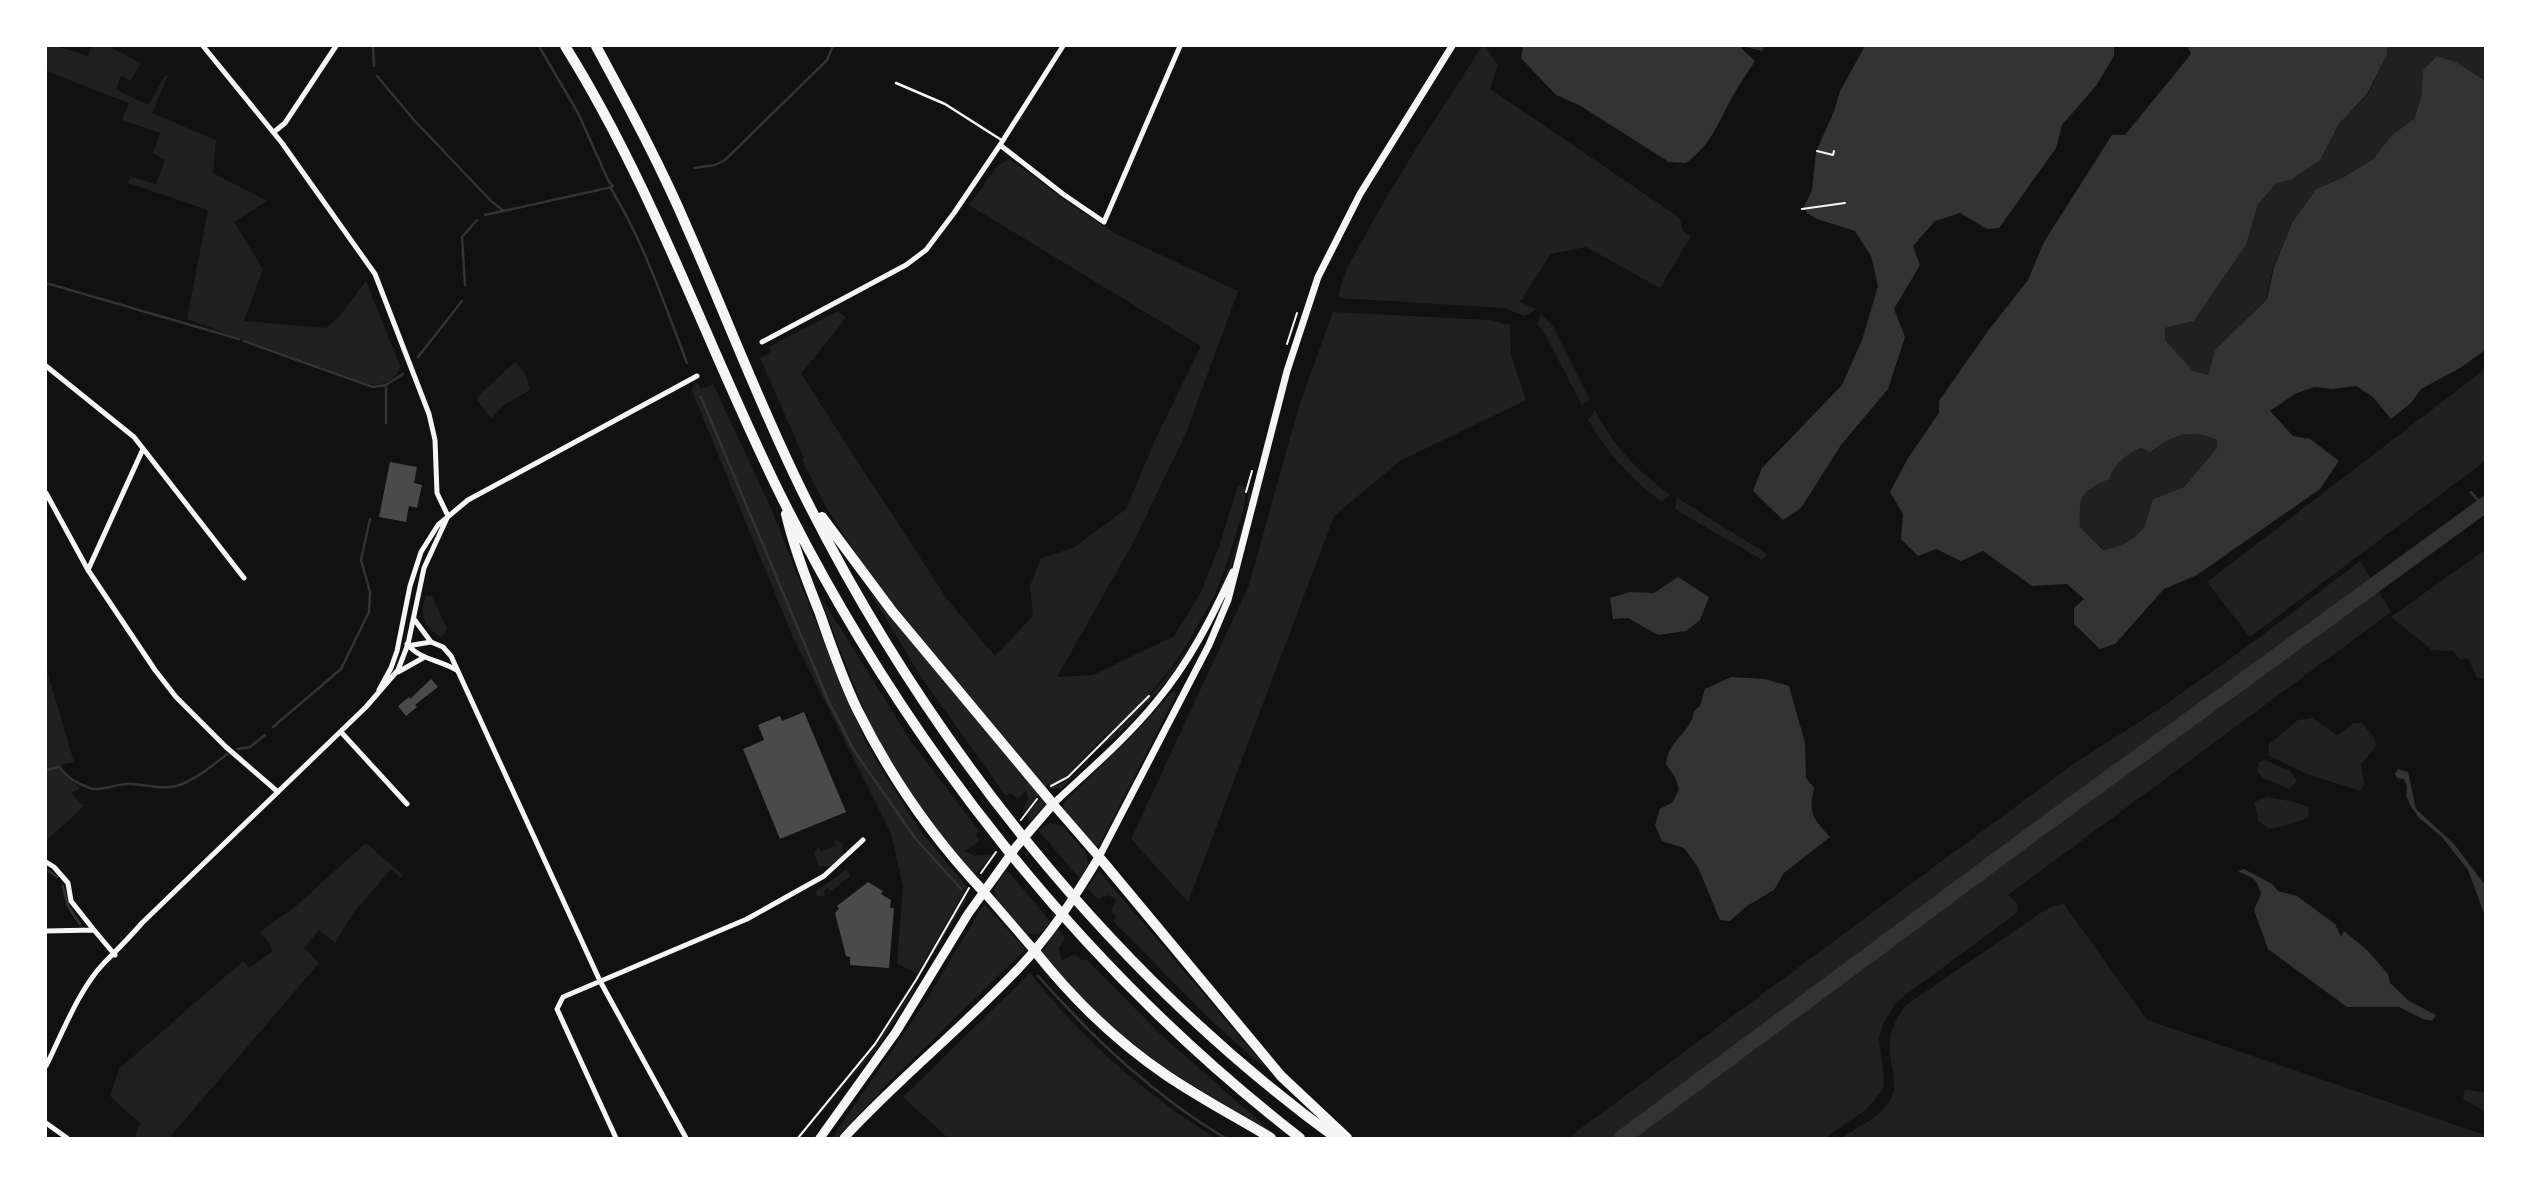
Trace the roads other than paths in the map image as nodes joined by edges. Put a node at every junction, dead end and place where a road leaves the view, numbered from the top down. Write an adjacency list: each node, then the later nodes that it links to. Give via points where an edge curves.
1 (203, 46): 9 (street)
2 (336, 46): 9 (street, via 285,123)
3 (565, 46): 17 (highway, via 635,169)
4 (596, 46): 15 (highway, via 667,183)
5 (1063, 46): 10 (street)
6 (1180, 46): 10 (street, via 1104,222)
7 (1452, 46): 19 (street, via 1360,194 1318,277 1287,371)
8 (896, 83): 10 (lane, via 945,104)
9 (274, 132): 18 (street, via 375,274 429,414 437,494)
10 (1001, 143): 11 (street, via 926,250)
11 (762, 342)
12 (46, 366): 14 (street)
13 (697, 376): 18 (street, via 468,500)
14 (144, 449): 20 (street); 21 (street)
15 (801, 489): 34 (highway, via 892,611); 53 (highway, via 898,662 1005,814 1149,978 1212,1038)
16 (46, 493): 20 (street)
17 (782, 497): 38 (highway, via 792,539 856,706 910,802); 52 (highway, via 879,672 991,831 1088,944 1188,1045)
18 (448, 516): 22 (street, via 427,559); 23 (street, via 431,535 415,566)
19 (1239, 559): 34 (street, via 1199,640 1163,693); 36 (street, via 1209,645)
20 (88, 570): 32 (street, via 176,697)
21 (244, 578)
22 (414, 619): 24 (street); 25 (street)
23 (401, 635): 25 (street); 26 (street)
24 (431, 642): 25 (street); 28 (street, via 452,656)
25 (408, 646): 26 (street); 27 (street); 29 (street)
26 (397, 650): 30 (street)
27 (423, 658): 28 (street); 29 (street)
28 (458, 671): 43 (street)
29 (395, 674): 30 (street)
30 (375, 698): 31 (street)
31 (341, 732): 32 (street); 33 (street)
32 (278, 792): 42 (street, via 142,923)
33 (407, 804)
34 (1053, 804): 36 (main road); 38 (main road)
35 (863, 839): 43 (street, via 824,876 797,893 725,930)
36 (1098, 857): 41 (main road); 54 (highway, via 1281,1076)
37 (46, 862): 39 (street, via 68,883 71,901)
38 (984, 892): 41 (main road); 49 (main road, via 896,1032)
39 (93, 930): 40 (street); 42 (street)
40 (46, 931)
41 (1034, 950): 50 (main road); 51 (highway, via 1130,1048)
42 (115, 955): 44 (street, via 104,962 85,991)
43 (600, 981): 47 (street, via 563,997 557,1009); 48 (street)
44 (46, 1066)
45 (46, 1122): 46 (street)
46 (67, 1139)
47 (616, 1139)
48 (686, 1139)
49 (820, 1139)
50 (844, 1139)
51 (1271, 1139)
52 (1300, 1139)
53 (1336, 1139)
54 (1347, 1139)

